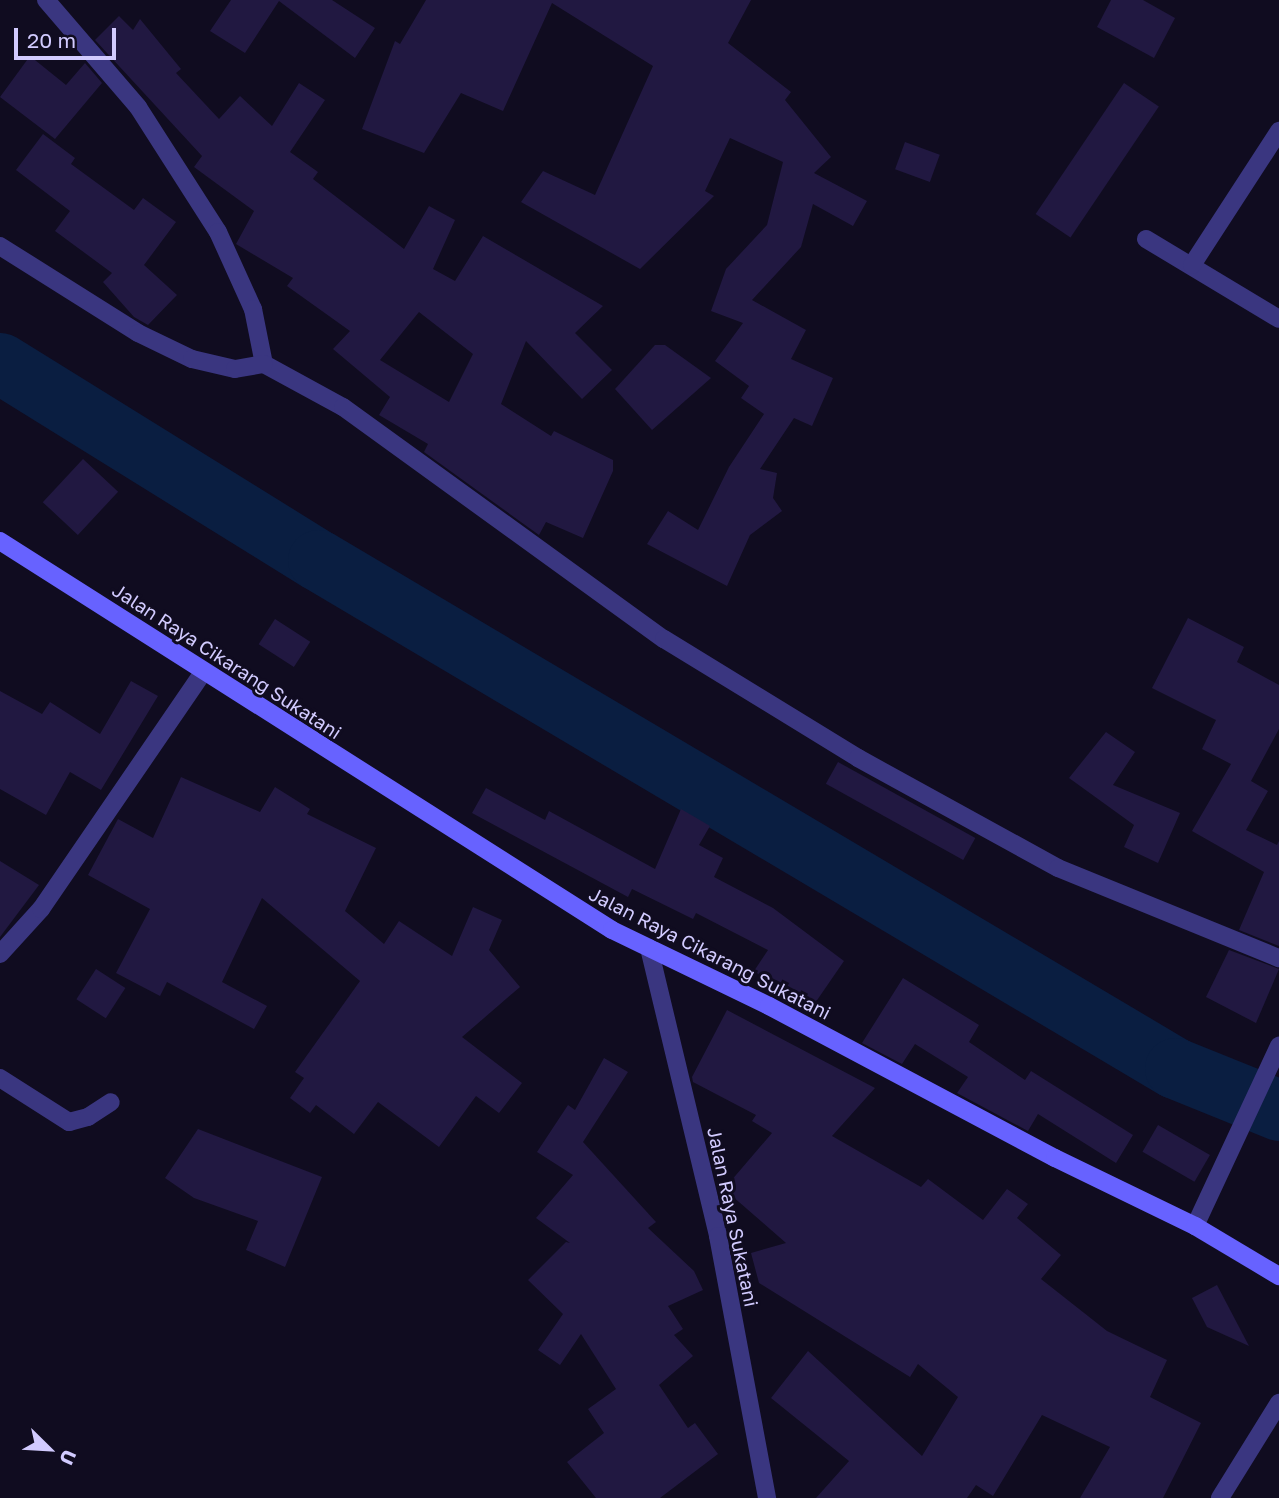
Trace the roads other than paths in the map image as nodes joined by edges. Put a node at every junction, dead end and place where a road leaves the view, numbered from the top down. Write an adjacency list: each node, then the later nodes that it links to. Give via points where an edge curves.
1 (46, 0): 7 (street, via 138,107 218,232 253,309)
2 (1279, 131): 5 (street)
3 (1146, 239): 5 (street)
4 (0, 246): 7 (street, via 138,332 192,359 235,369)
5 (1192, 265): 6 (street)
6 (1279, 319)
7 (264, 364): 12 (street, via 343,407 664,639 881,772 1058,868)
8 (0, 541): 9 (main road, Jalan Raya Cikarang Sukatani)
9 (204, 671): 10 (main road, Jalan Raya Cikarang Sukatani, via 553,894); 11 (street, via 41,909)
10 (649, 948): 16 (main road, Jalan Raya Cikarang Sukatani); 19 (street, Jalan Raya Sukatani, via 718,1236)
11 (0, 954)
12 (1279, 958)
13 (1279, 1046): 16 (street)
14 (0, 1078): 15 (street, via 69,1122 88,1117)
15 (111, 1102)
16 (1195, 1226): 17 (main road, Jalan Raya Cikarang Sukatani)
17 (1279, 1276)
18 (1279, 1403): 20 (street)
19 (767, 1498)
20 (1220, 1498)

